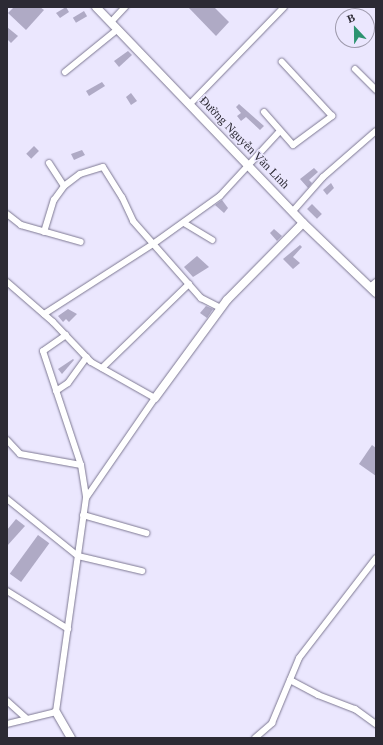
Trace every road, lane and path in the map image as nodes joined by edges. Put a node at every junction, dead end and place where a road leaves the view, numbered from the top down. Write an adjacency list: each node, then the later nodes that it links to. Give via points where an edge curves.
1 (96, 7): 4 (street, Đường Nguyễn Văn Linh)
2 (125, 7): 4 (street)
3 (284, 7): 10 (street)
4 (111, 22): 5 (street, Đường Nguyễn Văn Linh)
5 (118, 29): 8 (street); 10 (street, Đường Nguyễn Văn Linh)
6 (282, 62): 13 (street, via 332,116 293,145)
7 (355, 69): 9 (street)
8 (65, 72)
9 (376, 90)
10 (190, 104): 15 (street, Đường Nguyễn Văn Linh)
11 (264, 112): 13 (street)
12 (376, 130): 17 (street, via 323,177)
13 (280, 131): 15 (street)
14 (49, 163): 16 (street)
15 (250, 166): 17 (street, Đường Nguyễn Văn Linh); 19 (street, via 220,196)
16 (64, 186): 21 (street, via 54,200); 24 (street, via 80,174 103,167 122,197 133,221)
17 (293, 211): 20 (street, Đường Nguyễn Văn Linh)
18 (7, 214): 21 (street, via 21,225)
19 (184, 223): 22 (street); 24 (street)
20 (303, 223): 27 (street, Đường Nguyễn Văn Linh); 28 (street)
21 (44, 232): 23 (street)
22 (212, 240)
23 (81, 242)
24 (153, 244): 26 (street); 29 (street)
25 (7, 282): 29 (street)
26 (189, 284): 28 (street, via 201,298); 32 (street)
27 (374, 287)
28 (221, 308): 34 (street)
29 (44, 314): 30 (street)
30 (66, 335): 31 (street); 33 (street, via 43,351)
31 (87, 358): 32 (street); 33 (street, via 68,383)
32 (102, 368): 34 (street)
33 (56, 390): 36 (street)
34 (155, 398): 37 (street)
35 (7, 440): 36 (street, via 20,454)
36 (81, 465): 37 (street)
37 (86, 498): 39 (street)
38 (7, 499): 41 (street)
39 (83, 515): 40 (street); 41 (street)
40 (146, 533)
41 (78, 556): 43 (street); 45 (street)
42 (376, 558): 46 (street, via 299,658)
43 (142, 571)
44 (7, 591): 45 (street)
45 (68, 629): 48 (street)
46 (290, 680): 51 (street, via 355,709); 53 (street, via 272,724)
47 (7, 701): 49 (street)
48 (56, 712): 49 (street); 52 (street)
49 (27, 719): 50 (street)
50 (7, 724)
51 (376, 724)
52 (71, 738)
53 (255, 738)

